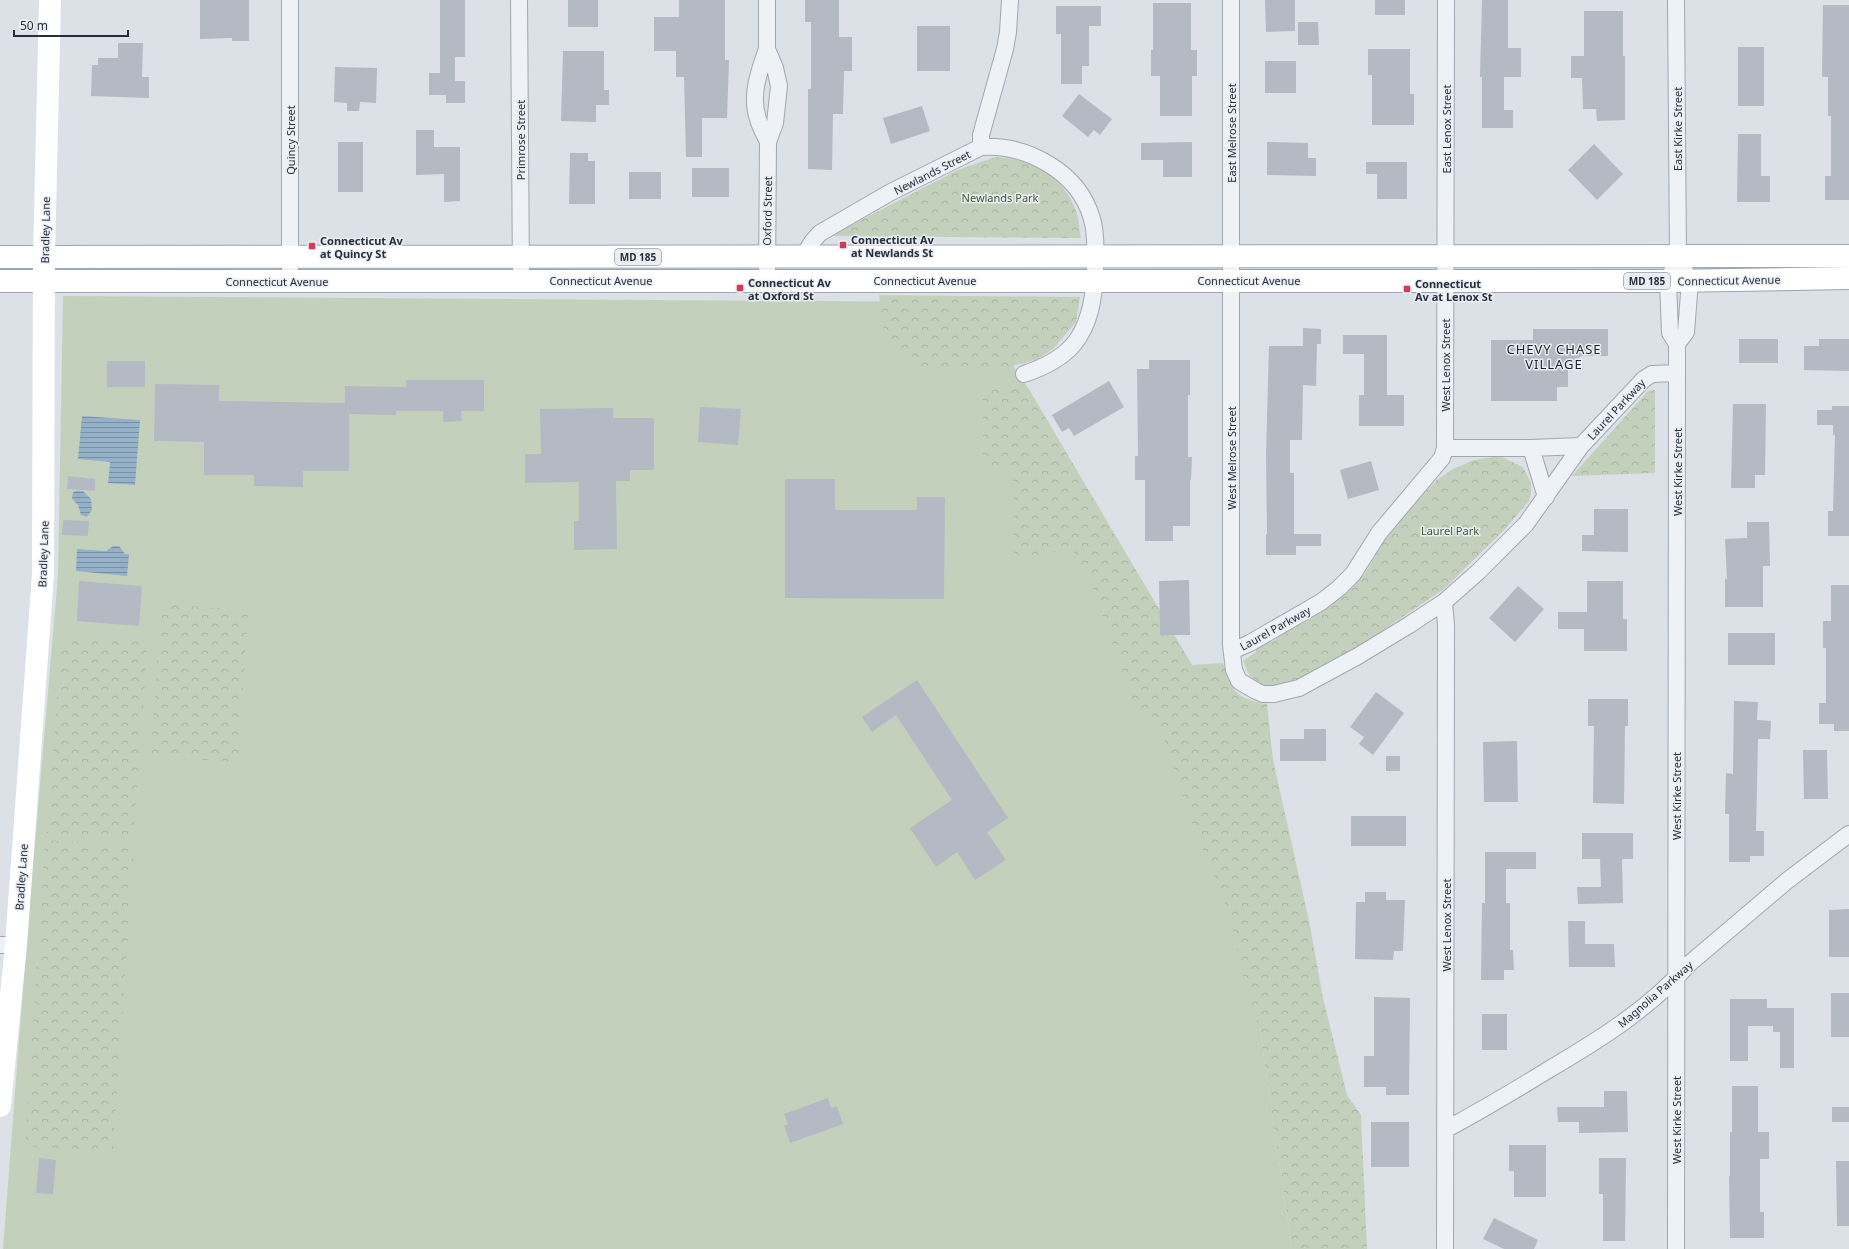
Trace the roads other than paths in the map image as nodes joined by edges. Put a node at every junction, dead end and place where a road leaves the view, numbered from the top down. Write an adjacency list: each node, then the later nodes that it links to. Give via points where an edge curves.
1 (50, 0): 14 (main road, Bradley Lane)
2 (290, 0): 15 (street, Quincy Street)
3 (519, 0): 16 (street, Primrose Street)
4 (767, 0): 9 (street, Oxford Street)
5 (1010, 0): 11 (street, Newlands Street, via 1008,32 981,135)
6 (1231, 0): 22 (street, East Melrose Street)
7 (1446, 0): 19 (street, East Lenox Street)
8 (1676, 0): 20 (street, East Kirke Street)
9 (767, 49): 10 (street, Oxford Street, via 779,86 775,123); 10 (street, Oxford Street, via 756,86 755,105)
10 (768, 142): 17 (street, Oxford Street)
11 (981, 147): 18 (street, Newlands Street, via 891,192 820,233); 21 (street, via 996,146 1022,151 1039,158 1069,180 1086,204 1092,218 1095,234)
12 (1849, 256): 20 (main road, Connecticut Avenue / MD 185)
13 (0, 257): 14 (main road, Connecticut Avenue / MD 185)
14 (44, 257): 15 (main road, Connecticut Avenue / MD 185); 27 (main road, Bradley Lane)
15 (290, 258): 16 (main road, Connecticut Avenue / MD 185); 28 (street, Quincy Street)
16 (520, 258): 17 (main road, Connecticut Avenue / MD 185); 24 (street, Primrose Street)
17 (767, 258): 18 (main road, Connecticut Avenue / MD 185); 25 (street, Oxford Street)
18 (804, 258): 21 (main road, Connecticut Avenue / MD 185)
19 (1445, 258): 20 (main road, Connecticut Avenue / MD 185); 22 (main road, Connecticut Avenue / MD 185); 29 (street, West Lenox Street)
20 (1678, 258): 30 (street, West Kirke Street); 31 (street)
21 (1095, 268): 22 (main road, Connecticut Avenue / MD 185); 25 (main road, Connecticut Avenue / MD 185); 33 (street, via 1094,296 1088,317 1074,344 1052,362)
22 (1231, 268): 29 (main road, Connecticut Avenue / MD 185); 40 (street, West Melrose Street)
23 (1849, 278): 31 (main road, Connecticut Avenue / MD 185)
24 (520, 280): 25 (main road, Connecticut Avenue / MD 185); 28 (main road, Connecticut Avenue / MD 185)
25 (767, 280)
26 (0, 281): 27 (main road, Connecticut Avenue / MD 185)
27 (44, 281): 28 (main road, Connecticut Avenue / MD 185); 42 (main road, Bradley Lane, via 43,574)
28 (290, 281)
29 (1445, 281): 30 (main road, Connecticut Avenue / MD 185); 36 (street, West Lenox Street)
30 (1668, 281): 31 (main road, Connecticut Avenue / MD 185); 32 (street, West Kirke Street, via 1670,333)
31 (1690, 281): 32 (street, West Kirke Street, via 1686,332)
32 (1677, 344): 34 (street, West Kirke Street)
33 (1024, 374)
34 (1677, 374): 35 (street, Laurel Parkway, via 1648,375); 43 (street, West Kirke Street)
35 (1582, 446): 37 (street, Laurel Parkway); 38 (street, Laurel Parkway)
36 (1445, 448): 37 (street, Laurel Parkway); 40 (street, Laurel Parkway, via 1437,465 1399,508 1353,574 1339,588 1321,602)
37 (1531, 448): 38 (street)
38 (1546, 497): 39 (street, Laurel Parkway, via 1526,524)
39 (1444, 602): 40 (street, Laurel Parkway, via 1358,656 1298,688 1274,694 1256,692 1239,681 1234,670); 45 (street, West Lenox Street)
40 (1232, 651)
41 (1849, 834): 43 (street, Magnolia Parkway, via 1788,880 1689,964)
42 (8, 945): 44 (main road, Bradley Lane)
43 (1676, 979): 45 (street, Magnolia Parkway, via 1628,1020 1600,1039); 47 (street, West Kirke Street)
44 (0, 1106)
45 (1445, 1130): 46 (street, West Lenox Street)
46 (1445, 1249)
47 (1676, 1249)

